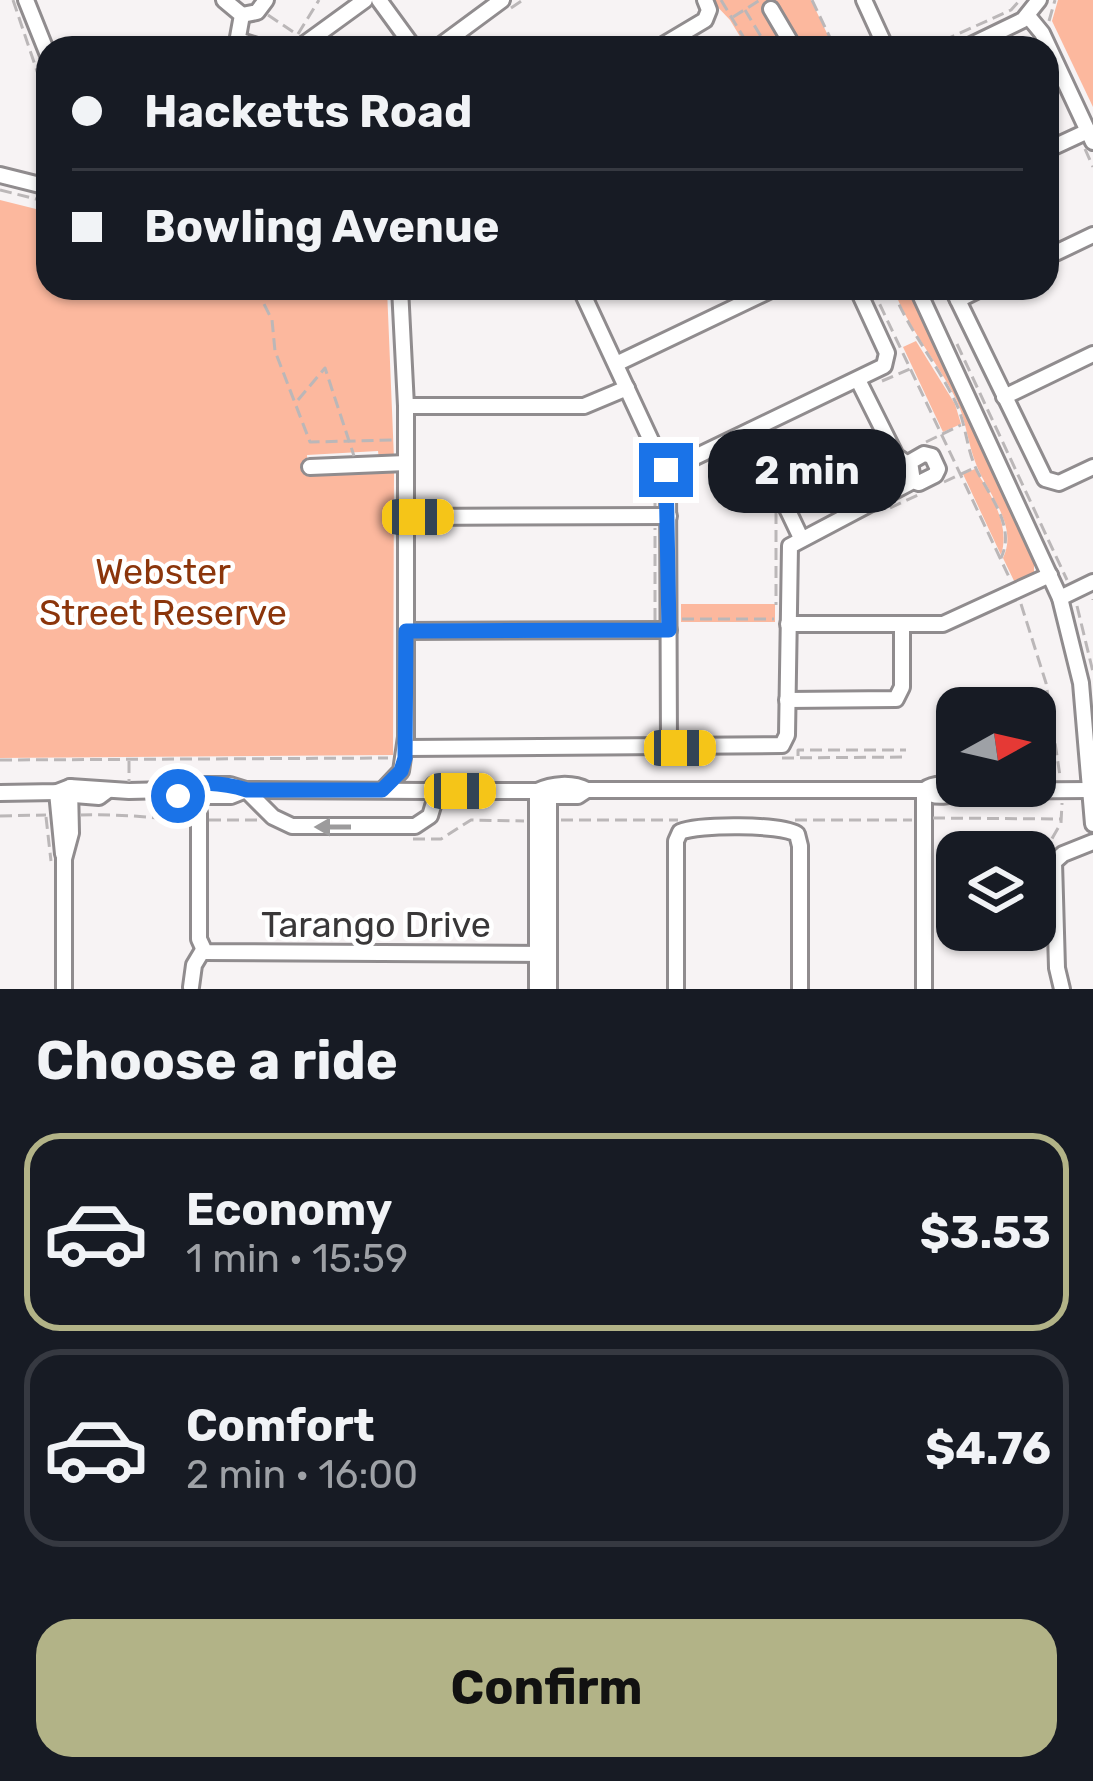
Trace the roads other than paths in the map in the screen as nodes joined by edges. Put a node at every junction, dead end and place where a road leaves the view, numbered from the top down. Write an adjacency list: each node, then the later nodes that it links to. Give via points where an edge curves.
1 (26, 0): 14 (street)
2 (224, 0): 11 (street)
3 (365, 0): 16 (street)
4 (379, 0): 17 (street)
5 (502, 0): 18 (street)
6 (705, 0): 13 (street, via 708,17)
7 (864, 0): 22 (street)
8 (1040, 0): 12 (street)
9 (766, 4): 21 (street)
10 (265, 6): 11 (street)
11 (242, 15): 15 (street)
12 (1028, 16): 23 (street); 24 (street)
13 (683, 33): 19 (street); 20 (street)
14 (40, 36)
15 (238, 36)
16 (307, 36)
17 (405, 36)
18 (453, 36)
19 (678, 36)
20 (685, 36)
21 (786, 36)
22 (880, 36)
23 (989, 36)
24 (1043, 36)
25 (1059, 73): 26 (street)
26 (1088, 140)
27 (0, 175): 28 (street)
28 (36, 184)
29 (1093, 235): 30 (street)
30 (1059, 251)
31 (401, 300): 42 (street)
32 (586, 300): 38 (street)
33 (750, 300): 38 (street)
34 (862, 300): 39 (street, via 888,356 884,367)
35 (923, 300): 53 (street)
36 (958, 300): 41 (street)
37 (1093, 354): 41 (street)
38 (616, 364): 40 (street)
39 (858, 380): 43 (street); 44 (street)
40 (628, 388): 42 (street, via 584,406); 47 (street)
41 (1004, 397): 48 (street, via 1047,482)
42 (406, 406): 45 (street)
43 (750, 431): 47 (street); 52 (street)
44 (902, 460): 49 (street); 49 (street, via 928,454 938,469)
45 (406, 464): 46 (street); 50 (street)
46 (310, 467)
47 (666, 470): 51 (street)
48 (1091, 473)
49 (917, 487): 52 (street)
50 (406, 517): 51 (street); 59 (street)
51 (669, 517): 58 (street)
52 (800, 538): 56 (street, via 788,553)
53 (1050, 575): 55 (street); 57 (street, via 951,622)
54 (1093, 593): 55 (street)
55 (1061, 602): 65 (street, via 1081,682)
56 (782, 621): 57 (street); 60 (street)
57 (902, 624): 60 (street, via 896,699)
58 (669, 630): 59 (street); 61 (street)
59 (406, 631): 62 (street)
60 (787, 700): 61 (street, via 783,744)
61 (669, 748): 62 (street)
62 (405, 753): 63 (street, via 401,771); 70 (street)
63 (382, 790): 69 (street); 70 (street)
64 (924, 790): 65 (street); 66 (street); 83 (street)
65 (1091, 790): 73 (street)
66 (545, 791): 70 (street, via 434,785); 76 (street)
67 (66, 792): 68 (street); 71 (street); 78 (street)
68 (0, 793)
69 (239, 793): 70 (street, one-way to 69, via 430,815 416,826 302,827); 71 (street); 72 (street)
70 (428, 793)
71 (177, 794): 72 (street)
72 (199, 813): 75 (street)
73 (1093, 824)
74 (1093, 842): 84 (street, via 1054,862)
75 (203, 950): 76 (street, Tarango Drive); 77 (street)
76 (543, 954): 79 (street); 80 (street)
77 (191, 987)
78 (64, 989)
79 (537, 989)
80 (549, 989)
81 (676, 989): 82 (street, via 678,834 783,828 800,843)
82 (800, 989)
83 (925, 989)
84 (1062, 989)

